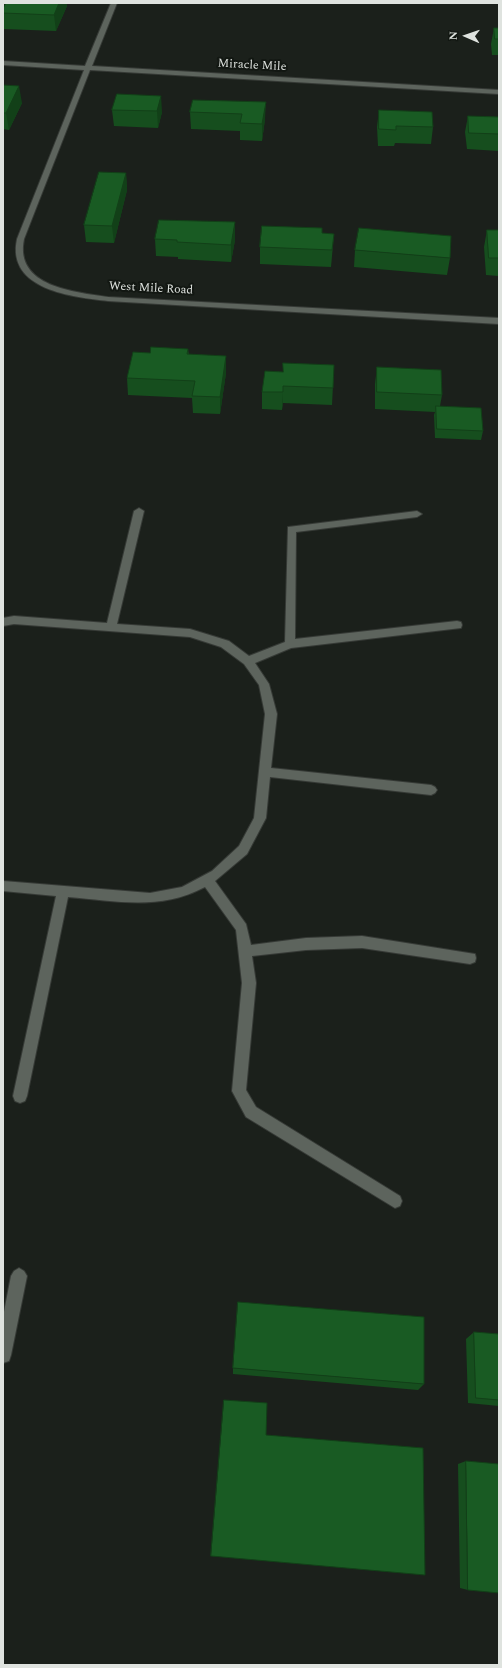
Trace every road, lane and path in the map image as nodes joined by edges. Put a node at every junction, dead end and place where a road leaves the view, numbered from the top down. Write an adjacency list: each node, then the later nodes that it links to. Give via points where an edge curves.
1 (114, 3): 3 (street, West Mile Road)
2 (3, 63): 3 (street, Miracle Mile)
3 (87, 68): 4 (street, Miracle Mile); 5 (street, West Mile Road, via 20,242 19,256 22,267 29,275 62,291 108,299)
4 (499, 92)
5 (499, 320)
6 (139, 511): 10 (street)
7 (417, 514): 11 (street, via 290,529)
8 (3, 622): 10 (street, via 14,620)
9 (457, 625): 11 (street)
10 (111, 627): 12 (street, via 190,633 225,644)
11 (290, 644): 12 (street)
12 (248, 661): 13 (street, via 264,684 271,714)
13 (264, 772): 14 (street); 15 (street, via 260,818 243,850)
14 (431, 790)
15 (207, 880): 17 (street, via 184,892 150,898); 18 (street, via 242,928)
16 (3, 886): 17 (street)
17 (63, 891): 20 (street)
18 (245, 951): 19 (street, via 306,944 362,942); 21 (street, via 249,983 240,1091 251,1112)
19 (470, 958)
20 (20, 1096)
21 (395, 1201)
22 (19, 1276): 23 (street)
23 (3, 1355)

